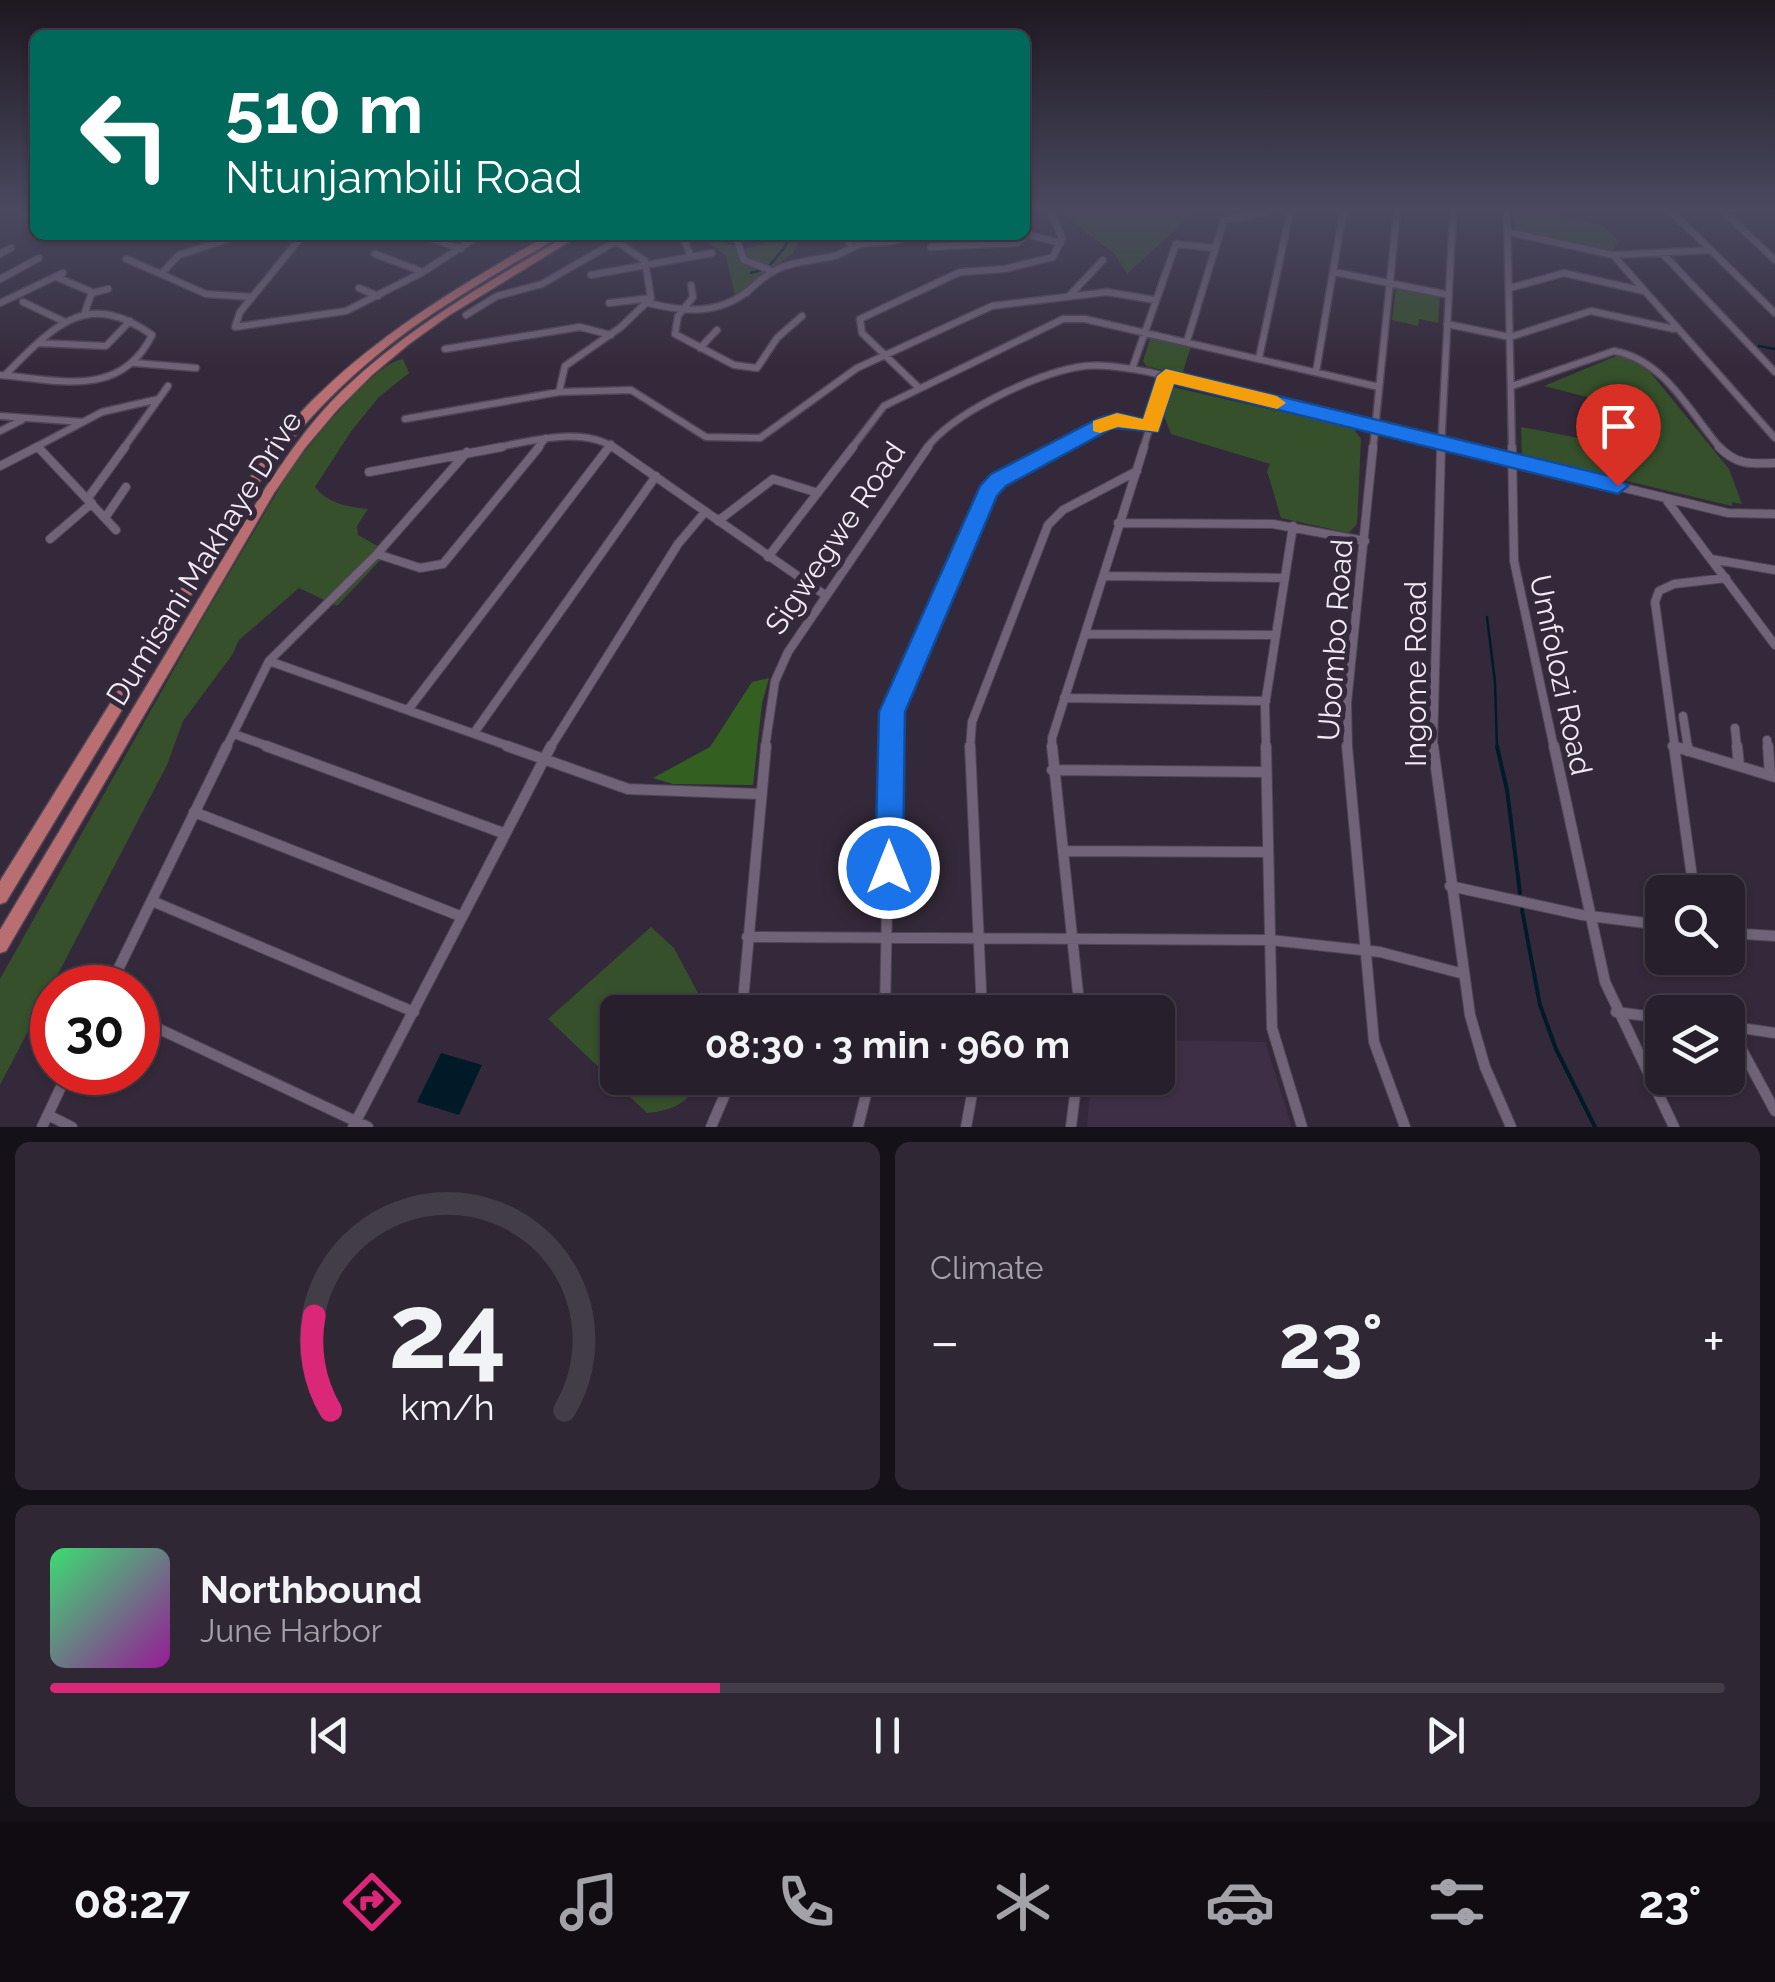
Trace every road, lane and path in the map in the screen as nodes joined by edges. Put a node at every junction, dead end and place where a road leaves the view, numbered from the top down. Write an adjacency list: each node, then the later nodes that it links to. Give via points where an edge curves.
1 (27, 265): 30 (street)
2 (139, 265): 28 (street)
3 (169, 265): 28 (street)
4 (279, 265): 41 (street)
5 (403, 265): 26 (street)
6 (436, 265): 26 (street)
7 (505, 265): 145 (main road, Dumisani Makhaye Drive, via 404,325 302,417 260,473)
8 (526, 265): 157 (main road, Dumisani Makhaye Drive, via 410,335 318,421 270,490)
9 (575, 265): 49 (street)
10 (647, 265): 29 (street); 43 (street)
11 (756, 265): 25 (street)
12 (784, 265): 25 (street)
13 (1028, 265): 64 (street, via 960,272 863,317 859,329)
14 (1099, 265): 38 (street)
15 (1168, 265): 42 (street)
16 (1209, 265): 60 (street)
17 (1279, 265): 65 (street)
18 (1335, 265): 27 (street)
19 (1392, 265): 31 (street, Ubombo Road)
20 (1451, 265): 39 (street, Ingome Road)
21 (1509, 265): 34 (street, Umfolozi Road)
22 (1621, 265): 36 (street)
23 (1673, 265): 70 (street)
24 (1726, 265): 50 (street)
25 (770, 270): 47 (street, via 738,302)
26 (423, 272): 40 (street)
27 (1334, 272): 31 (street); 69 (street)
28 (162, 274): 41 (street, via 206,294)
29 (591, 275)
30 (0, 280)
31 (1390, 284): 39 (street); 75 (street, Ubombo Road)
32 (691, 285): 47 (street)
33 (359, 288): 40 (street)
34 (1510, 288): 36 (street, via 1564,273); 59 (street, Umfolozi Road)
35 (108, 289): 37 (street)
36 (1644, 291): 56 (street)
37 (92, 293): 45 (street, via 59,274); 48 (street)
38 (1070, 295): 42 (street, via 1107,292); 64 (street, via 992,306)
39 (1449, 295): 54 (street, Ingome Road)
40 (378, 296): 41 (street, via 334,315 235,327)
41 (252, 297)
42 (1155, 300): 57 (street)
43 (649, 301): 46 (street); 47 (street); 58 (street)
44 (22, 302): 52 (street)
45 (0, 303)
46 (609, 304)
47 (684, 310): 63 (street, via 675,334)
48 (84, 312): 52 (street); 53 (street, via 106,311)
49 (466, 314)
50 (1775, 314)
51 (802, 316): 63 (street, via 760,366 734,365)
52 (64, 321): 61 (street)
53 (130, 321): 61 (street, via 106,346); 66 (street, via 152,335)
54 (1447, 324): 59 (street); 89 (street, Ingome Road)
55 (717, 330): 63 (street)
56 (1678, 330): 59 (street, via 1584,311); 87 (street)
57 (1144, 332): 60 (street); 68 (street); 76 (street, via 1063,319)
58 (611, 335): 62 (street, via 580,328); 77 (street, via 565,366)
59 (1510, 337): 74 (street, Umfolozi Road)
60 (1187, 341): 65 (street)
61 (38, 343): 71 (street)
62 (445, 348)
63 (700, 348)
64 (886, 354): 76 (street); 77 (street, via 755,438 706,437 634,391)
65 (1259, 358): 69 (street)
66 (135, 363): 67 (street); 71 (street, via 90,382)
67 (196, 368)
68 (1132, 369): 72 (street, Sigwegwe Road); 118 (street, Sigwegwe Road, via 1060,372 943,431)
69 (1316, 372): 75 (street)
70 (1775, 372)
71 (2, 375)
72 (1166, 376): 83 (street); 84 (street, Sigwegwe Road)
73 (168, 386): 78 (street)
74 (1512, 386): 92 (street, Umfolozi Road); 93 (street, via 1614,350 1628,352 1651,364 1730,458)
75 (1379, 387): 84 (street, Ubombo Road)
76 (919, 388): 99 (street, via 878,411)
77 (559, 392): 81 (street)
78 (158, 399): 82 (street); 101 (street)
79 (0, 416): 80 (street)
80 (26, 418): 82 (street); 85 (street)
81 (405, 418)
82 (83, 422): 90 (street)
83 (1151, 427): 95 (street); 150 (street, via 1106,423 998,480 983,500 890,720)
84 (1376, 427): 89 (street, Sigwegwe Road); 110 (street, Ubombo Road)
85 (0, 431)
86 (546, 438): 88 (street, via 585,436); 91 (street); 111 (street, via 443,564 420,568)
87 (1775, 438)
88 (611, 444): 97 (street); 125 (street)
89 (1440, 444): 92 (street, Sigwegwe Road); 144 (street, Ingome Road, via 1432,740)
90 (38, 446): 94 (street); 101 (street)
91 (467, 452): 96 (street); 111 (street)
92 (1513, 460): 100 (street, Sigwegwe Road); 148 (street, Umfolozi Road, via 1514,561)
93 (1775, 463)
94 (0, 466)
95 (1136, 471): 106 (street); 153 (street, via 1048,524 972,722)
96 (369, 472)
97 (656, 476): 102 (street); 128 (street)
98 (126, 488): 104 (street)
99 (818, 493): 105 (street, via 772,479); 112 (street)
100 (1665, 498): 103 (street, Sigwegwe Road, via 1737,514); 113 (street)
101 (90, 501): 104 (street); 109 (street)
102 (706, 512): 105 (street); 133 (street, via 678,544)
103 (1775, 514)
104 (105, 518): 108 (street)
105 (718, 521): 112 (street)
106 (1118, 523): 107 (street); 115 (street)
107 (1293, 526): 110 (street); 116 (street)
108 (116, 530)
109 (50, 539)
110 (1365, 541): 158 (street, Ubombo Road, via 1347,740)
111 (377, 554): 122 (street)
112 (768, 556): 118 (street)
113 (1711, 560): 114 (street); 117 (street)
114 (1775, 570)
115 (1103, 576): 116 (street); 119 (street)
116 (1285, 578): 120 (street)
117 (1726, 578): 121 (street); 131 (street, via 1674,584 1656,596)
118 (825, 595): 138 (street, Sigwegwe Road, via 775,681)
119 (1086, 634): 120 (street); 123 (street)
120 (1276, 635): 124 (street)
121 (1775, 645)
122 (269, 661): 125 (street); 129 (street)
123 (1064, 698): 124 (street); 135 (street, via 1052,738)
124 (1266, 701): 136 (street)
125 (408, 710): 128 (street)
126 (1683, 716): 132 (street)
127 (1735, 728): 134 (street)
128 (474, 732): 133 (street)
129 (234, 734): 139 (street); 140 (street)
130 (1767, 740): 137 (street)
131 (1674, 746): 132 (street); 143 (street)
132 (1688, 750): 134 (street)
133 (543, 759): 138 (street, via 636,791); 140 (street)
134 (1739, 766): 137 (street)
135 (1052, 770): 136 (street); 141 (street)
136 (1266, 772): 142 (street)
137 (1772, 776)
138 (759, 794): 152 (street, Sigwegwe Road)
139 (194, 812): 146 (street); 147 (street)
140 (504, 832): 147 (street)
141 (1064, 851): 142 (street); 154 (street)
142 (1268, 852): 155 (street)
143 (1692, 875)
144 (1450, 886): 148 (street); 160 (street, Ingome Road)
145 (0, 896)
146 (152, 900): 159 (street); 165 (street)
147 (460, 916): 165 (street)
148 (1588, 916): 149 (street); 166 (street, Umfolozi Road)
149 (1645, 923)
150 (888, 936): 152 (street); 153 (street); 162 (street)
151 (1745, 936): 156 (street)
152 (747, 937): 161 (street, Sigwegwe Road)
153 (981, 938): 154 (street); 163 (street)
154 (1074, 938): 155 (street); 164 (street)
155 (1270, 940): 158 (street); 187 (street, via 1272,1028)
156 (1773, 940)
157 (0, 945)
158 (1366, 950): 160 (street); 188 (street, Ubombo Road, via 1375,1052)
159 (120, 965)
160 (1464, 974): 189 (street, Ingome Road, via 1478,1049)
161 (743, 995)
162 (886, 995)
163 (982, 995)
164 (1079, 995)
165 (414, 1012): 179 (street)
166 (1616, 1012): 167 (street); 190 (street, Umfolozi Road)
167 (1645, 1016)
168 (1745, 1029): 170 (street)
169 (160, 1030): 179 (street)
170 (1775, 1033)
171 (1745, 1056): 177 (street)
172 (57, 1095): 178 (street)
173 (725, 1095): 183 (street)
174 (866, 1095): 184 (street)
175 (972, 1095): 185 (street)
176 (1075, 1095): 186 (street)
177 (1775, 1110)
178 (48, 1115): 180 (street); 181 (street)
179 (354, 1124): 182 (street)
180 (42, 1127)
181 (72, 1127)
182 (368, 1127)
183 (711, 1127)
184 (858, 1127)
185 (966, 1127)
186 (1071, 1127)
187 (1302, 1127)
188 (1405, 1127)
189 (1511, 1127)
190 (1674, 1127)

